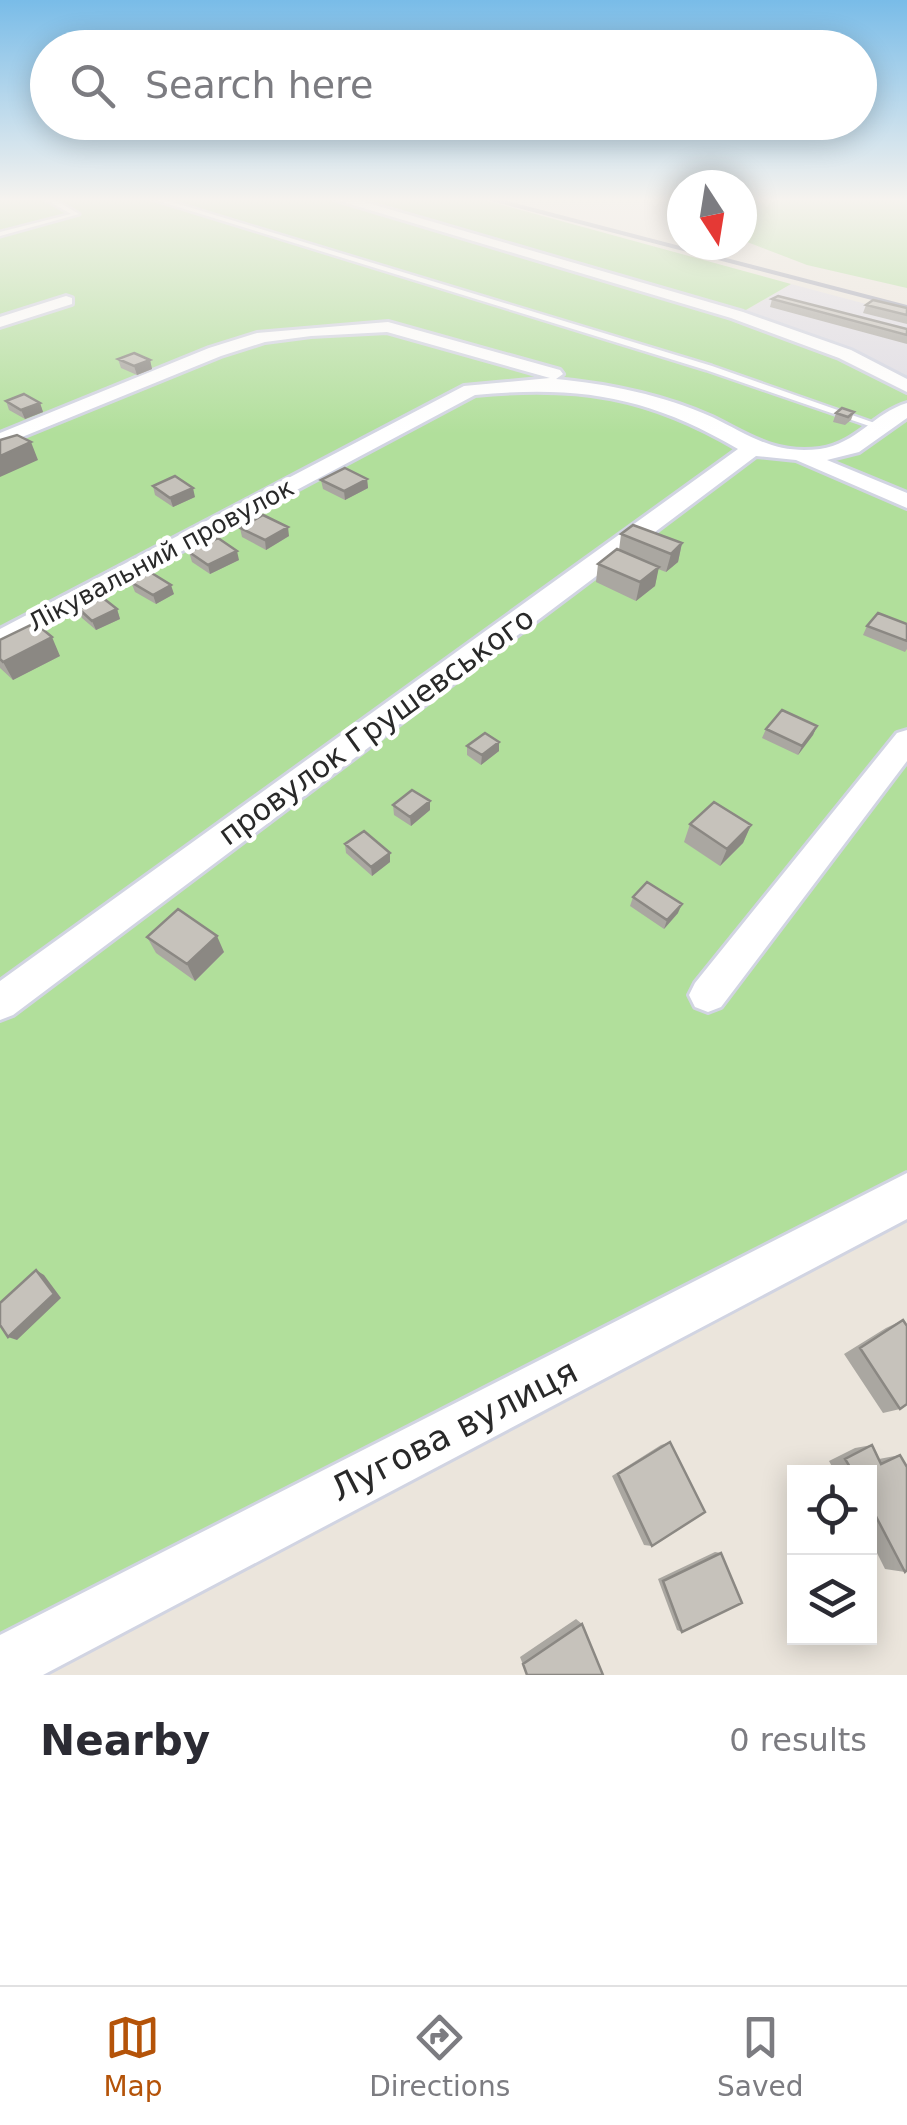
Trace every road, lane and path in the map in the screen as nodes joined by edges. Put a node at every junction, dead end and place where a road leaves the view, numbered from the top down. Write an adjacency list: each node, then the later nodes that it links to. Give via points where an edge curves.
1 (411, 277): 8 (lane)
2 (608, 277): 5 (street, via 738,315 845,354)
3 (66, 301): 4 (street)
4 (0, 322)
5 (907, 386)
6 (608, 389): 9 (street, via 388,326 263,337); 10 (street, via 704,422); 13 (street, Лікувальний провулок, via 540,383 471,390)
7 (907, 408): 8 (street)
8 (881, 427): 11 (street, via 835,453)
9 (0, 440)
10 (752, 448): 11 (street); 16 (street, провулок Грушевського)
11 (786, 453): 12 (street)
12 (907, 500)
13 (0, 640)
14 (907, 740): 15 (street)
15 (708, 994)
16 (0, 1003)
17 (907, 1195): 18 (street, Лугова вулиця)
18 (0, 1666)

